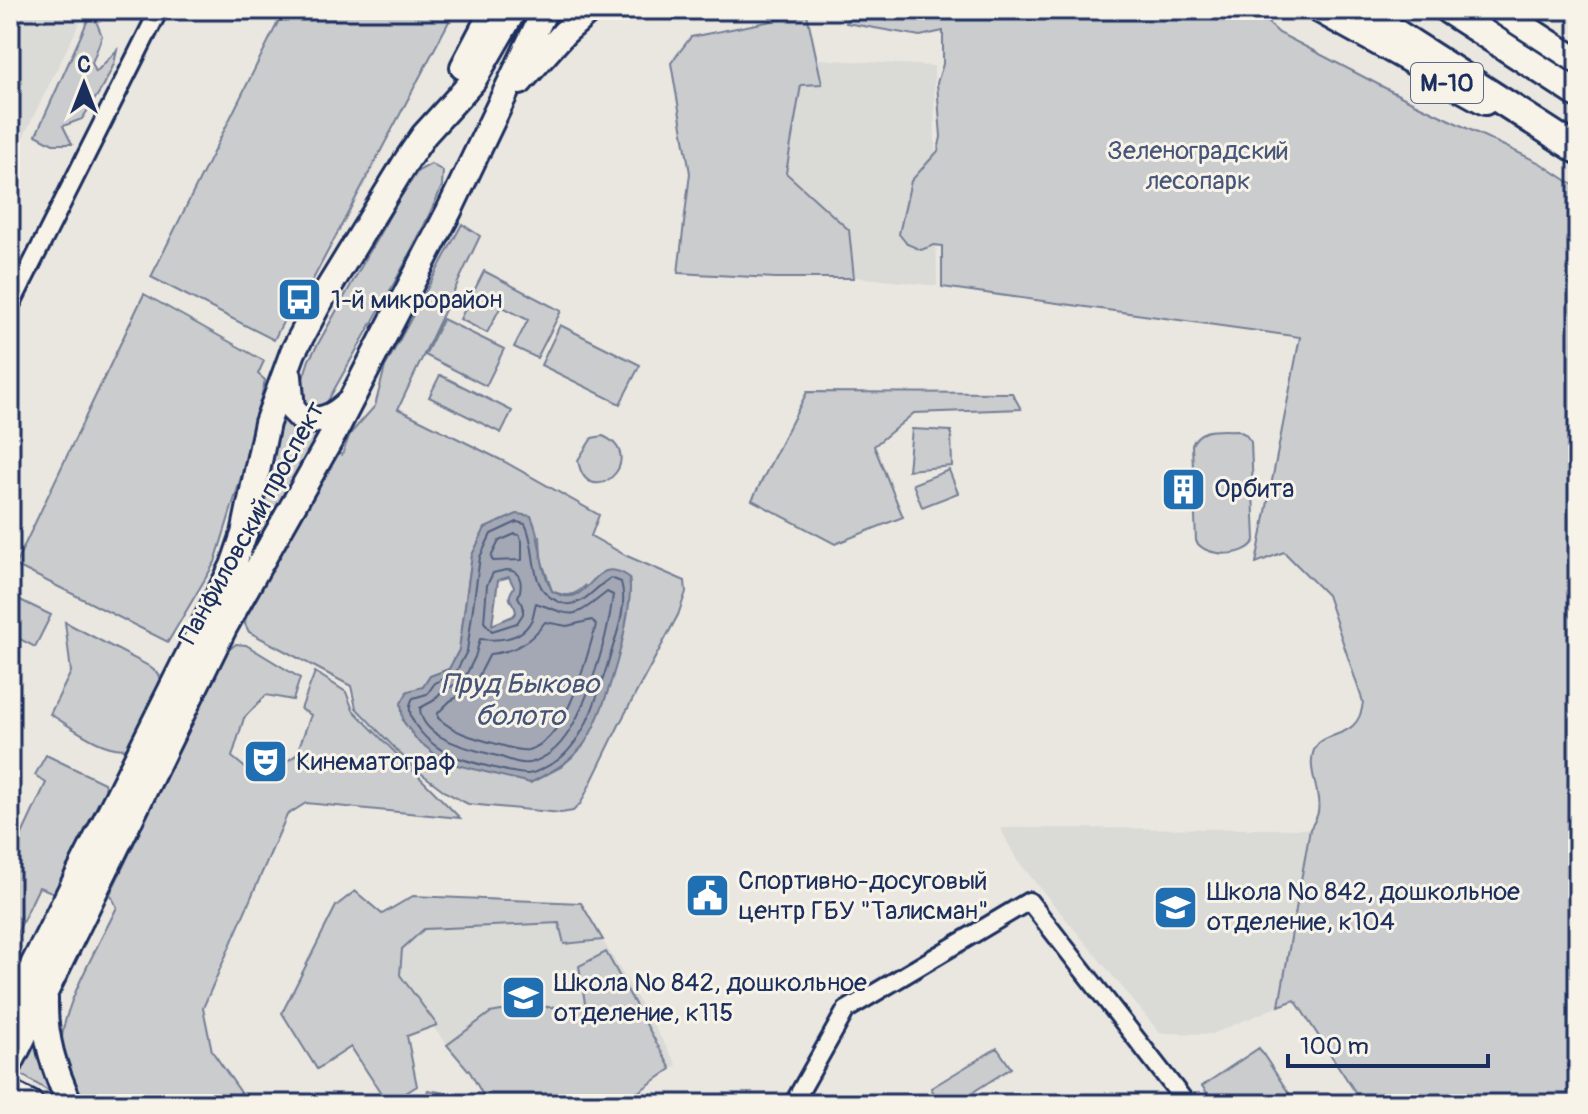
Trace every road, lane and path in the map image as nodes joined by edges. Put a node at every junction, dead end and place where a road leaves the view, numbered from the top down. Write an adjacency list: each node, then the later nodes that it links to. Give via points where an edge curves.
1 (159, 10): 15 (street)
2 (493, 10): 13 (main road)
3 (514, 10): 13 (main road, Панфиловский проспект, via 473,81)
4 (545, 10): 12 (main road, Панфиловский проспект)
5 (590, 10): 12 (main road, via 540,57)
6 (1319, 10): 14 (main road, М-10)
7 (1360, 10): 14 (highway, М-10)
8 (1448, 10): 11 (highway, М-10)
9 (1499, 10): 10 (main road)
10 (1578, 61)
11 (1578, 94)
12 (494, 120): 17 (main road, Панфиловский проспект)
13 (424, 135): 16 (main road, Панфиловский проспект)
14 (1578, 151)
15 (10, 307)
16 (293, 352): 17 (main road, via 289,396 295,414 303,420 324,419); 19 (main road, Панфиловский проспект, via 267,423 233,566)
17 (349, 402): 18 (main road, Панфиловский проспект, via 225,626)
18 (45, 992): 20 (main road, Панфиловский проспект); 23 (main road, via 46,1040)
19 (10, 1011)
20 (10, 1064)
21 (10, 1093): 22 (main road)
22 (31, 1104)
23 (70, 1104)
24 (793, 1104): 25 (street, via 846,1010 1029,901)
25 (1187, 1104)

